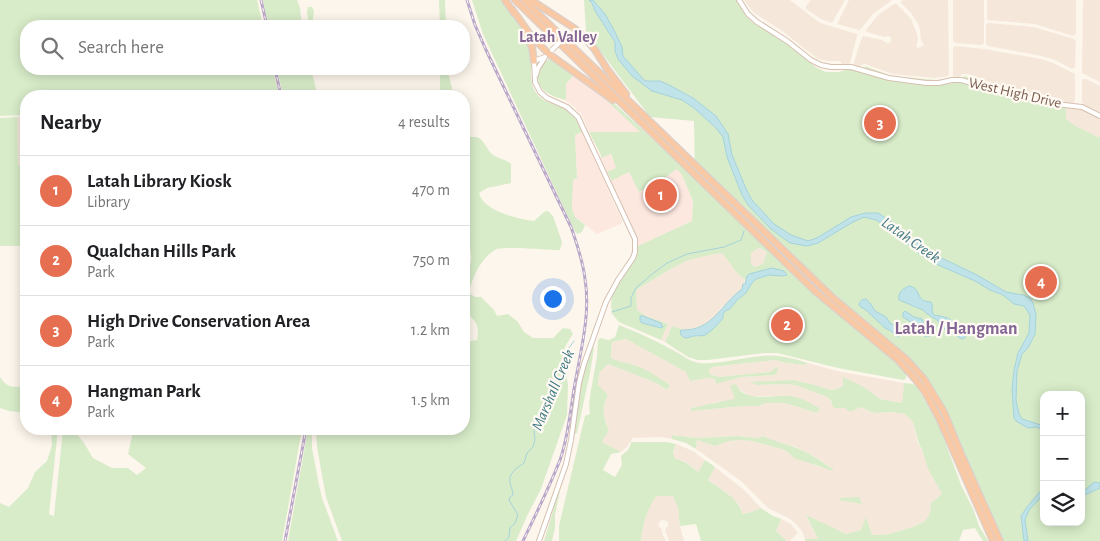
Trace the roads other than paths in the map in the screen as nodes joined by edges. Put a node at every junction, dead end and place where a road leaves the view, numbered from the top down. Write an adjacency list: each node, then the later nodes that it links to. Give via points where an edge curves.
1 (505, 0): 6 (highway)
2 (515, 0): 12 (highway)
3 (524, 0): 11 (highway)
4 (531, 0): 7 (highway)
5 (739, 0): 13 (main road, West High Drive, via 748,14 821,66 851,67 889,78 926,83 961,80 1056,104 1082,107)
6 (512, 10): 8 (highway); 9 (highway, via 530,40)
7 (571, 30): 8 (main road, bridge); 11 (highway, via 585,38)
8 (549, 54): 9 (main road); 10 (main road, via 538,68); 12 (highway)
9 (534, 61): 10 (main road)
10 (535, 79): 14 (main road, via 542,94 568,107 580,120 635,239 634,258 606,302 584,364 566,464)
11 (641, 112): 16 (highway, via 832,297 906,359 924,379 944,412)
12 (635, 116): 15 (highway, via 816,292 898,360 916,380 940,418)
13 (1100, 116)
14 (539, 541)
15 (993, 541)
16 (1000, 541)

